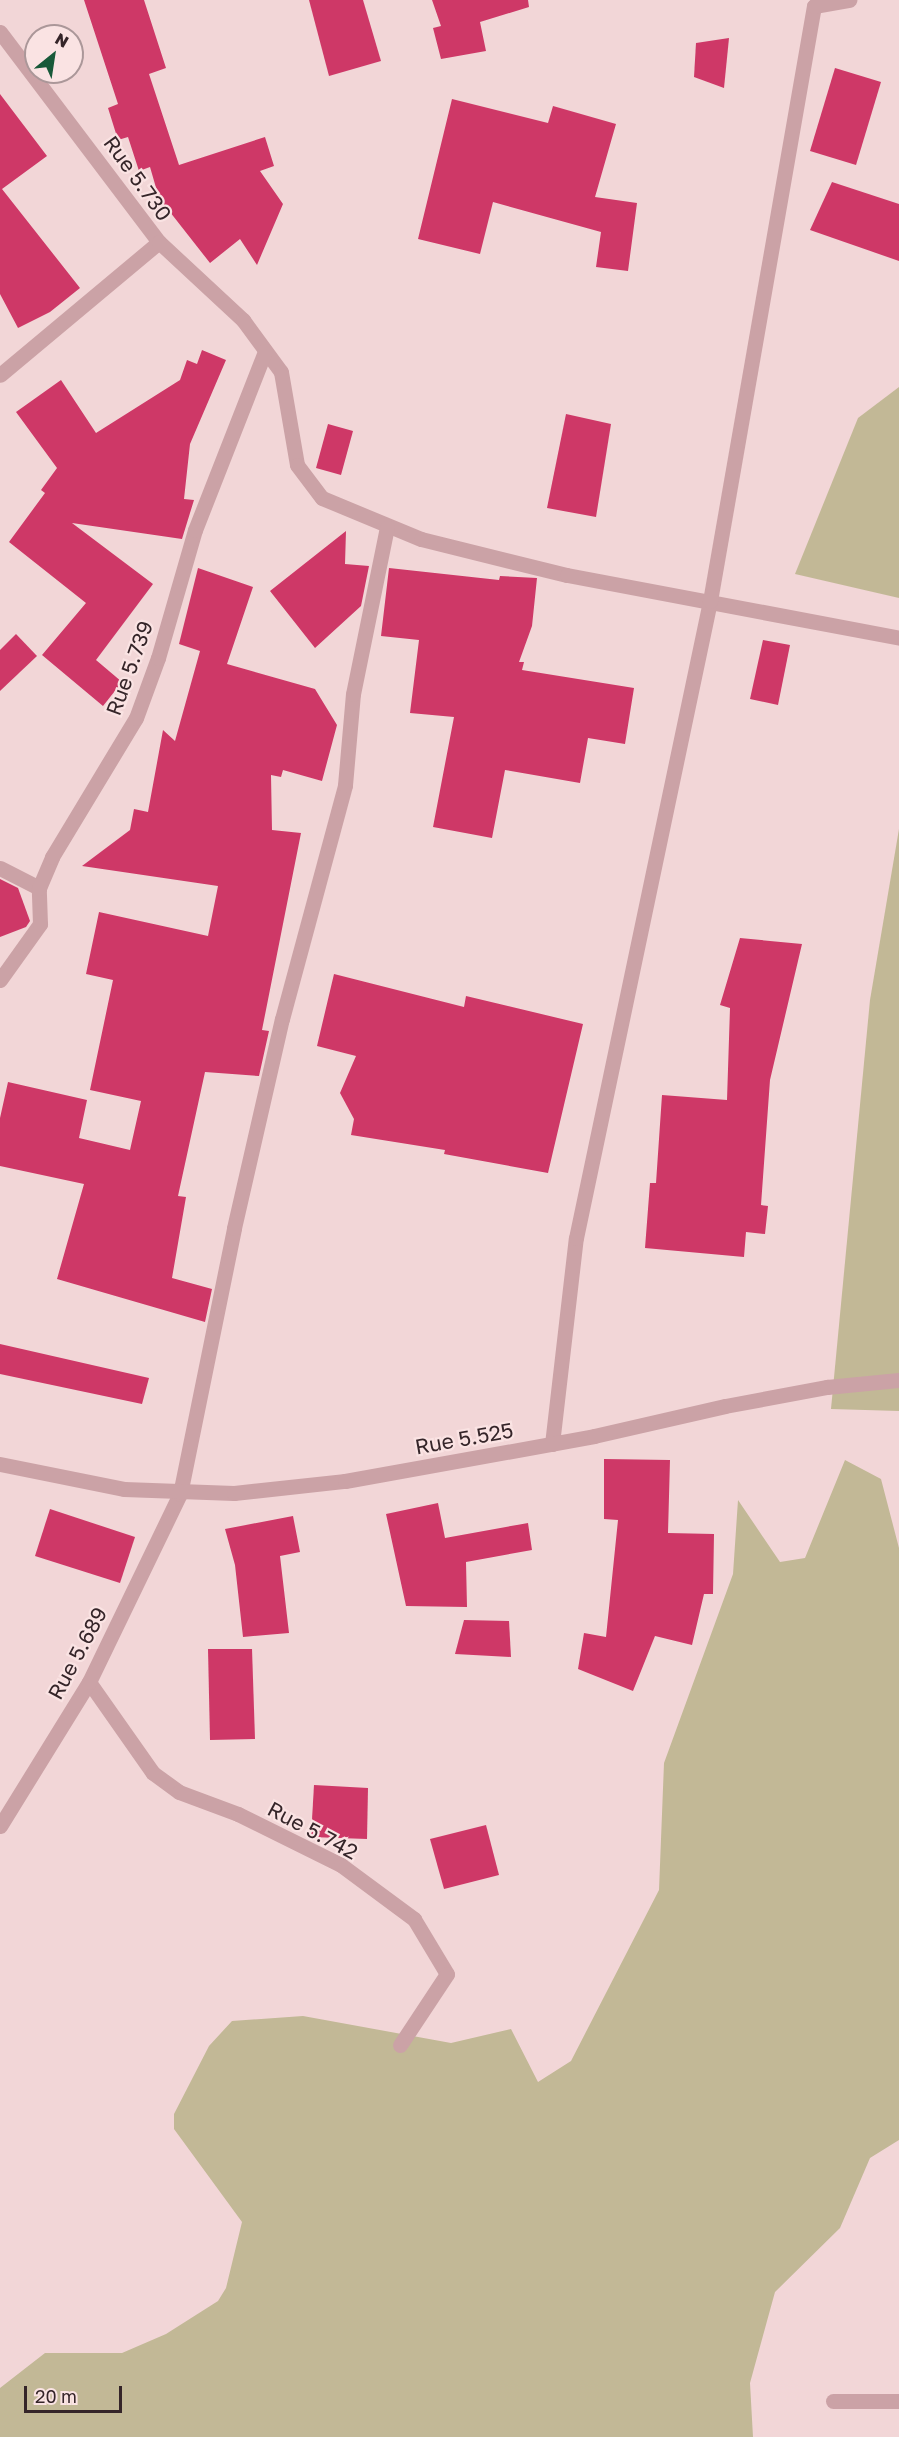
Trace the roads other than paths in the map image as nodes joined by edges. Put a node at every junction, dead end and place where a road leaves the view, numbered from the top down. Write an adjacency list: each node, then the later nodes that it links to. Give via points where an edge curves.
1 (849, 0): 7 (street, via 813,6)
2 (0, 32): 3 (street, Rue 5.730)
3 (159, 242): 4 (street, via 243,320); 5 (street, Rue 5.730)
4 (265, 351): 6 (street, via 280,372 297,465 322,498); 10 (street, Rue 5.739, via 195,530 158,658 136,718 52,857)
5 (0, 375)
6 (387, 526): 7 (street, via 421,539 567,575); 15 (street, Rue 5.689, via 353,694 345,785 282,1019 234,1228)
7 (710, 601): 8 (street); 13 (street, via 576,1238)
8 (899, 638)
9 (0, 868): 10 (street)
10 (39, 888): 11 (street, Rue 5.739, via 40,924)
11 (0, 980)
12 (899, 1380): 13 (street, Rue 5.525, via 759,1400)
13 (552, 1444): 15 (street, Rue 5.525, via 345,1481 234,1493)
14 (0, 1464): 15 (street, Rue 5.525, via 124,1489)
15 (180, 1494): 16 (street, Rue 5.689)
16 (89, 1682): 17 (street, Rue 5.689); 18 (street, Rue 5.742, via 153,1773 179,1792 238,1814 341,1864 414,1919 447,1974)
17 (0, 1826)
18 (400, 2045)
19 (833, 2401): 20 (street)
20 (899, 2401)

